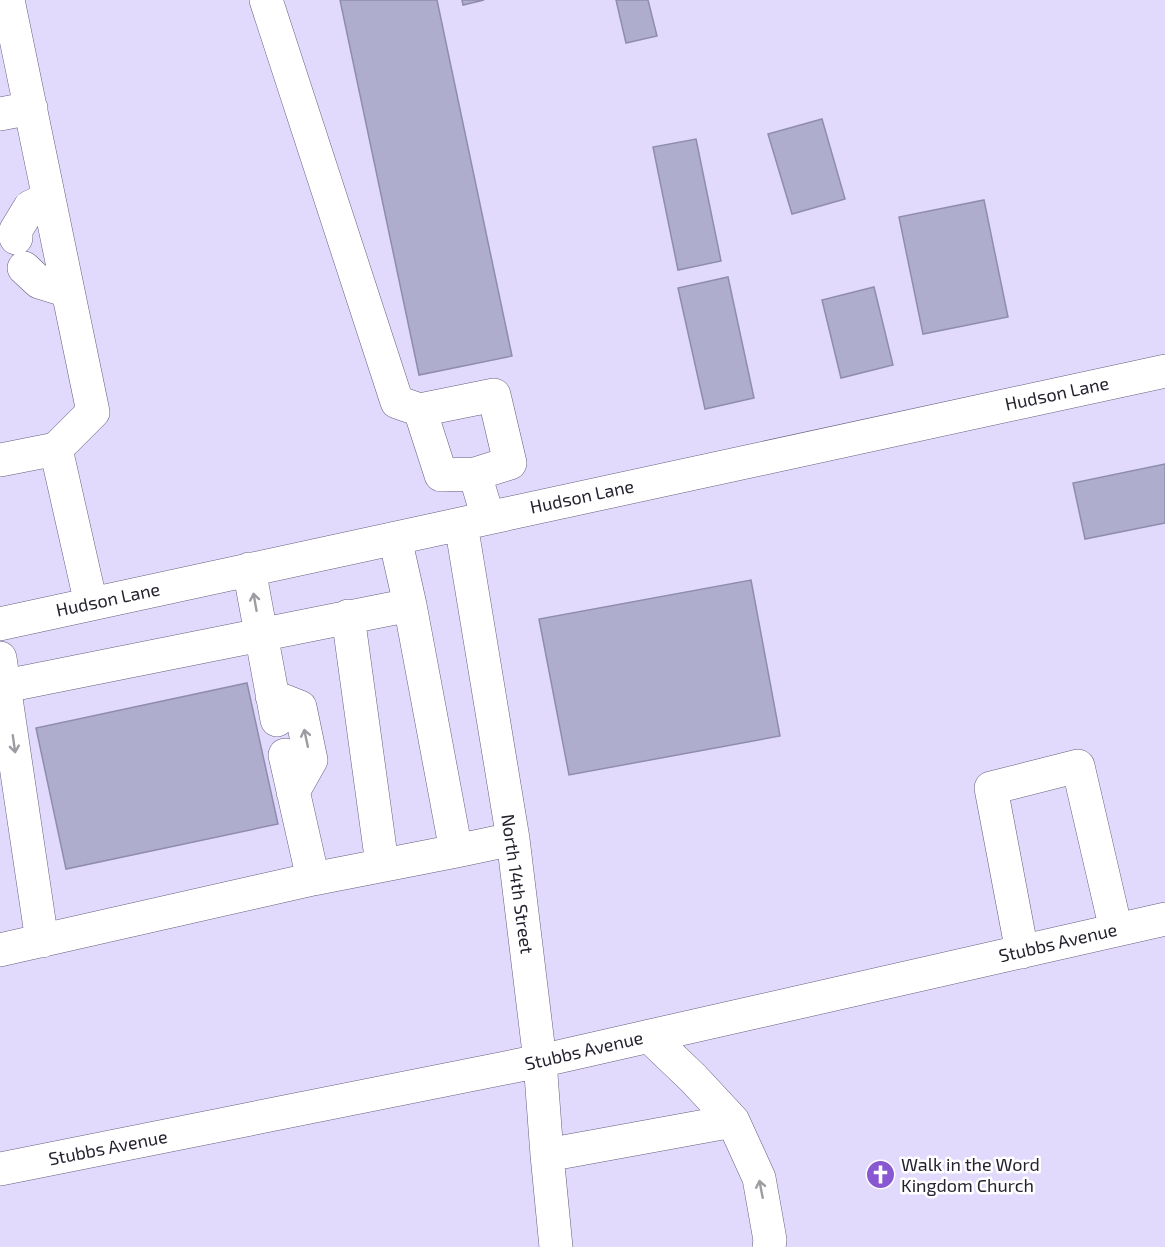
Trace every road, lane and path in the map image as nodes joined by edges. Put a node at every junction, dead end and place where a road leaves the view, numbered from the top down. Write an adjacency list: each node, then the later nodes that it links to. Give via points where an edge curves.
1 (8, 0): 3 (street)
2 (266, 0): 7 (street, via 397,402)
3 (15, 111): 4 (street)
4 (49, 198): 5 (street); 5 (street, via 30,207 16,230 20,253 39,282)
5 (68, 291): 8 (street, via 93,412)
6 (1165, 371): 11 (street, Hudson Lane)
7 (420, 410): 10 (street, via 441,475); 10 (street, via 494,395 510,463)
8 (56, 449): 9 (street); 14 (street)
9 (0, 460)
10 (475, 474): 11 (street, North 14th Street)
11 (474, 521): 12 (street, Hudson Lane); 22 (street, North 14th Street)
12 (395, 538): 13 (street, Hudson Lane); 15 (street)
13 (249, 569): 14 (street, Hudson Lane); 18 (street, one-way to 13)
14 (91, 604): 17 (street, Hudson Lane)
15 (410, 605): 16 (street); 23 (street)
16 (348, 616): 18 (street); 24 (street)
17 (0, 624)
18 (260, 634): 19 (street); 21 (street, one-way to 18, via 310,760 300,707 274,708)
19 (2, 677): 28 (street, one-way to 28)
20 (285, 755): 21 (street)
21 (293, 792): 25 (street)
22 (513, 839): 23 (street); 32 (street, North 14th Street)
23 (456, 851): 24 (street)
24 (382, 864): 25 (street)
25 (313, 879): 28 (street)
26 (1165, 919): 27 (street, Stubbs Avenue)
27 (1116, 930): 30 (street, Stubbs Avenue); 30 (street, via 1078,766 991,788)
28 (42, 940): 29 (street)
29 (0, 950)
30 (1022, 952): 31 (street, Stubbs Avenue)
31 (649, 1036): 32 (street, Stubbs Avenue); 33 (street)
32 (540, 1061): 34 (street, North 14th Street); 35 (street, Stubbs Avenue)
33 (733, 1121): 34 (street); 37 (street, one-way to 33, via 759,1178)
34 (546, 1155): 36 (street, North 14th Street)
35 (0, 1169)
36 (556, 1247)
37 (769, 1247)

